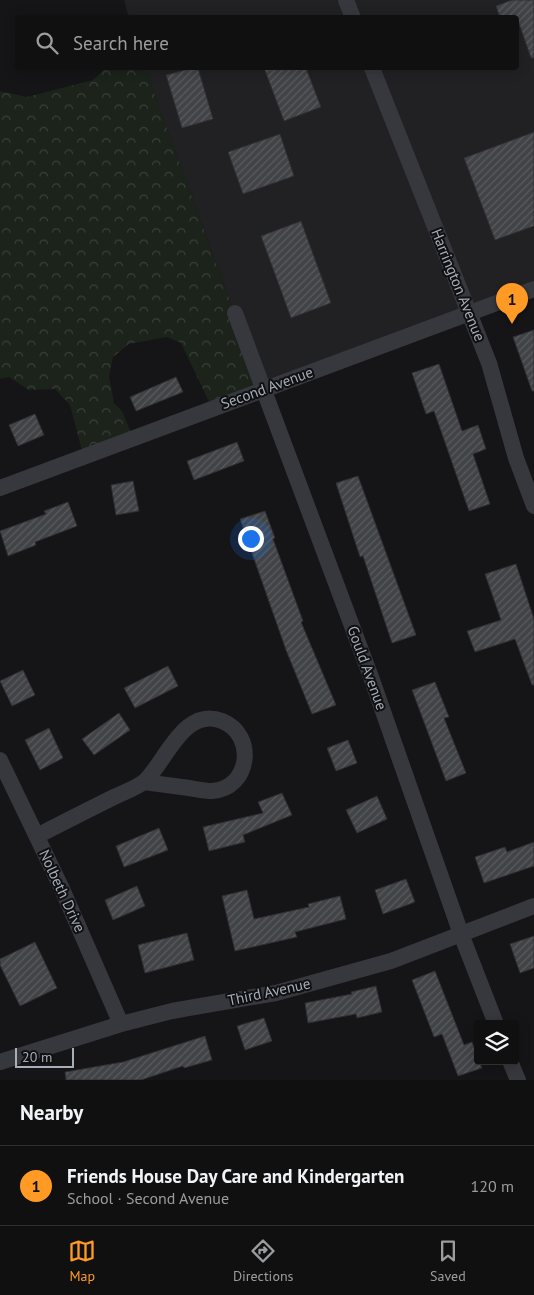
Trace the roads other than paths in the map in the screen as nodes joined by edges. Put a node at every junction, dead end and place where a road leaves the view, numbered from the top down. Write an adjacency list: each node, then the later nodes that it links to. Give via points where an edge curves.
1 (346, 0): 2 (street)
2 (352, 15)
3 (373, 70): 6 (street, Harrington Avenue)
4 (534, 289): 6 (street, Second Avenue)
5 (235, 313): 7 (street, Gould Avenue)
6 (468, 313): 7 (street, Second Avenue); 9 (street, Harrington Avenue, via 489,363 516,458)
7 (264, 389): 8 (street, Second Avenue); 14 (street, Gould Avenue, via 371,677)
8 (0, 488)
9 (534, 506)
10 (0, 760): 12 (street, Nolbeth Drive)
11 (144, 782): 11 (street, via 212,791 226,787 244,766 246,752 242,738 233,727 220,720 206,718 193,722 182,731); 12 (street)
12 (36, 836): 16 (street, Nolbeth Drive)
13 (534, 906): 14 (street, Third Avenue)
14 (460, 934): 15 (street, Gould Avenue); 16 (street, Third Avenue, via 391,961 276,993 172,1011)
15 (494, 1020)
16 (121, 1024): 17 (street, Third Avenue)
17 (0, 1062)
18 (512, 1065): 19 (street)
19 (518, 1080)

